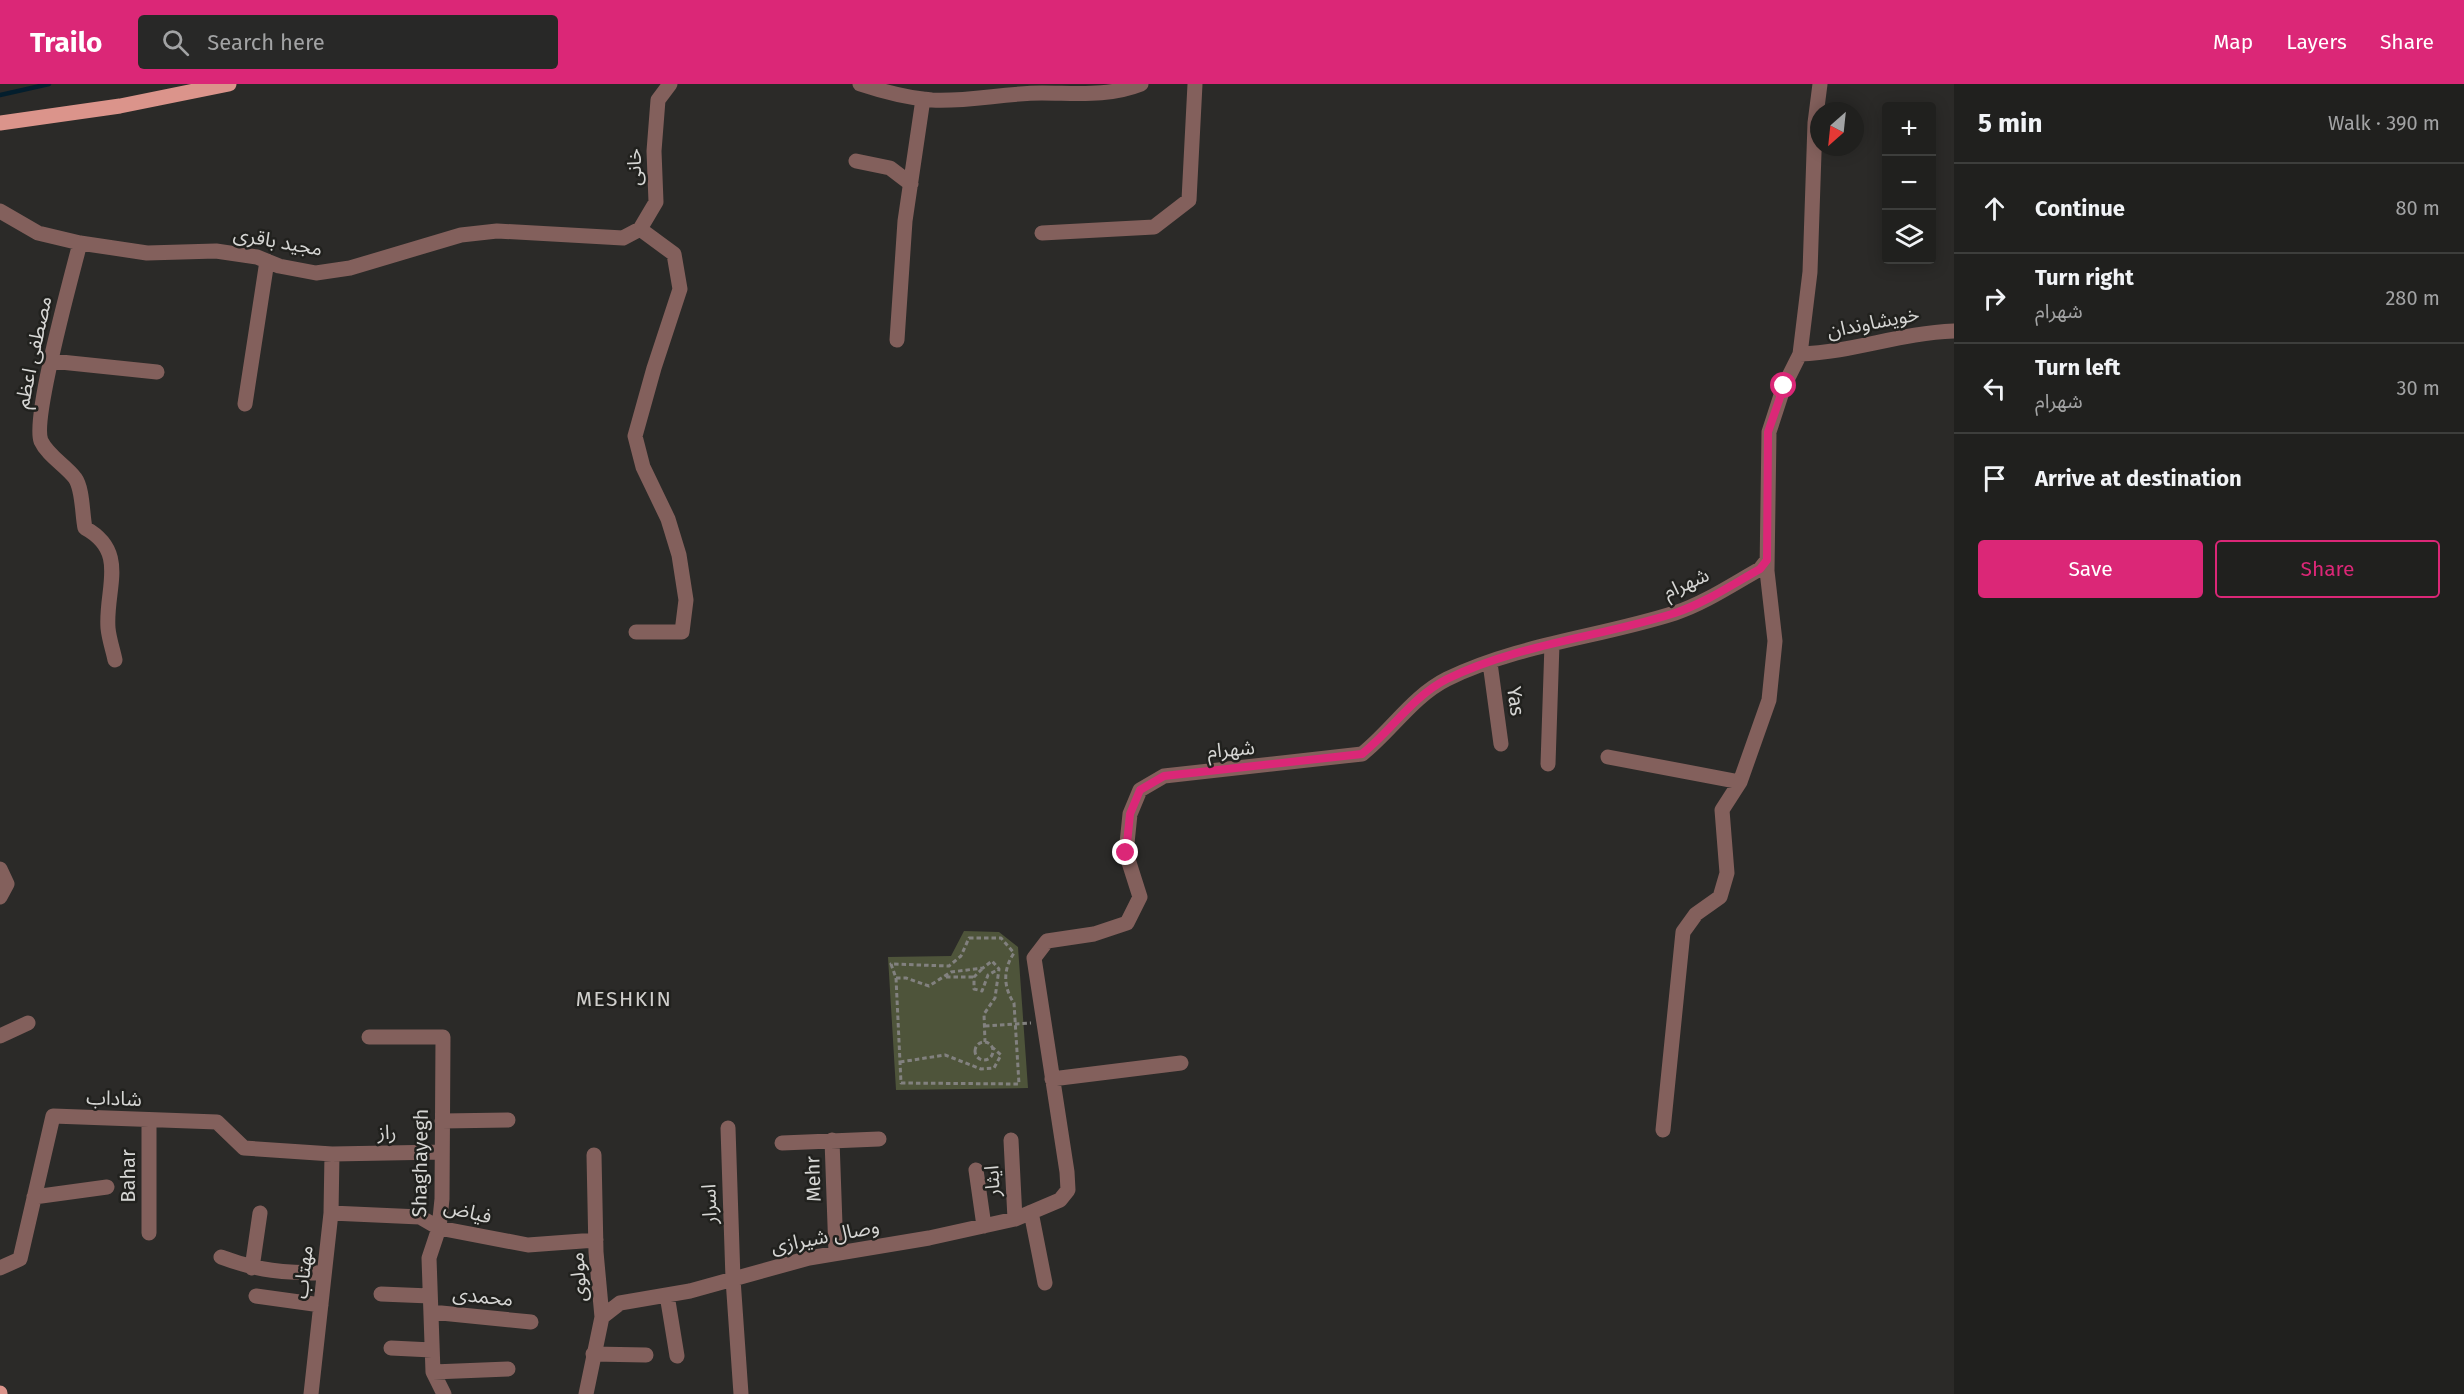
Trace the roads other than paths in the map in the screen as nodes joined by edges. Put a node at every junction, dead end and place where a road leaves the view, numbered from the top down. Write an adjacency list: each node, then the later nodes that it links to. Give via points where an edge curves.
1 (230, 84): 8 (main road, via 120,106)
2 (670, 84): 12 (street, خانی, via 658,100 656,202)
3 (860, 84): 7 (street)
4 (1141, 84): 7 (street, via 1123,92 1075,96 1042,93)
5 (1195, 84): 13 (street, via 1189,200 1154,227)
6 (1820, 84): 18 (street, via 1810,272)
7 (923, 99): 10 (street)
8 (0, 123)
9 (855, 161): 10 (street, via 890,168)
10 (911, 184): 17 (street)
11 (0, 211): 14 (street, مجید باقری, via 38,233)
12 (640, 229): 15 (street, مجید باقری, via 623,238 497,231 461,235 350,268 316,273); 23 (street, via 674,254 680,289 635,436 643,467 668,519 686,600 682,632)
13 (1042, 233)
14 (80, 243): 15 (street, مجید باقری, via 147,253 216,251); 19 (street, مصطفی اعظم)
15 (267, 261): 21 (street)
16 (1954, 331): 18 (street, خویشاوندان, via 1920,333 1836,353)
17 (897, 340)
18 (1800, 354): 22 (street, via 1768,432)
19 (51, 361): 20 (street); 25 (street, مصطفی اعظم, via 39,419 41,440 76,480 85,528 100,536 114,567 108,628)
20 (157, 372)
21 (245, 404)
22 (1767, 560): 24 (street, شهرام, via 1760,569 1676,612); 30 (street, via 1775,641 1769,700)
23 (636, 632)
24 (1552, 644): 26 (street, شهرام); 29 (street)
25 (115, 660)
26 (1490, 663): 27 (street, Yas); 37 (street, شهرام, via 1446,680 1411,705 1362,754 1164,776 1140,790 1130,814 1126,853 1140,897 1127,923 1047,941 1034,958)
27 (1501, 744)
28 (1608, 757): 30 (street)
29 (1548, 764)
30 (1740, 782): 42 (street, via 1722,810 1727,873 1720,897 1696,914 1683,932)
31 (0, 869): 32 (street, via 6,884)
32 (0, 897)
33 (28, 1023): 34 (street)
34 (0, 1036)
35 (369, 1037): 40 (street, Shaghayegh, via 443,1036)
36 (1181, 1063): 37 (street)
37 (1052, 1079): 53 (street, شهرام, via 1068,1190)
38 (149, 1120): 48 (street, شاداب, via 217,1122 244,1148); 52 (street, شاداب, via 53,1116); 60 (street, Bahar)
39 (508, 1120): 40 (street)
40 (442, 1121): 47 (street, Shaghayegh)
41 (728, 1128): 67 (street, اسرار)
42 (1663, 1130)
43 (879, 1138): 44 (street)
44 (832, 1140): 46 (street); 62 (street, Mehr)
45 (1011, 1140): 57 (street, ایثار)
46 (782, 1143)
47 (442, 1152): 48 (street, راز); 59 (street, Shaghayegh)
48 (332, 1154): 56 (street, مهتاب)
49 (594, 1155): 61 (street, مولوی)
50 (976, 1170): 58 (street)
51 (107, 1187): 52 (street)
52 (34, 1197): 64 (street, شاداب, via 20,1259)
53 (1060, 1200): 54 (street, وصال شیرازی)
54 (1031, 1212): 57 (street, وصال شیرازی); 68 (street)
55 (260, 1213): 65 (street)
56 (331, 1213): 59 (street, فیاض, via 420,1217); 66 (street, مهتاب)
57 (1015, 1219): 58 (street, وصال شیرازی)
58 (984, 1226): 62 (street, وصال شیرازی)
59 (439, 1228): 61 (street, فیاض, via 528,1245); 72 (street, Shaghayegh, via 429,1258)
60 (149, 1233)
61 (596, 1240): 75 (street, مولوی)
62 (836, 1253): 67 (street, وصال شیرازی)
63 (221, 1257): 65 (street)
64 (0, 1268)
65 (252, 1268): 66 (street)
66 (324, 1273): 73 (street, مهتاب)
67 (733, 1279): 70 (street, وصال شیرازی); 87 (street, اسرار)
68 (1045, 1283)
69 (381, 1294): 72 (street)
70 (667, 1295): 75 (street, وصال شیرازی, via 620,1303); 81 (street)
71 (255, 1296): 73 (street)
72 (430, 1296): 74 (street, Shaghayegh)
73 (321, 1305): 84 (street, مهتاب)
74 (431, 1312): 76 (street, محمدی); 78 (street, Shaghayegh)
75 (602, 1317): 79 (street, مولوی)
76 (531, 1322)
77 (391, 1348): 78 (street)
78 (432, 1350): 83 (street, Shaghayegh)
79 (593, 1354): 80 (street); 86 (street, مولوی)
80 (646, 1355)
81 (677, 1356)
82 (508, 1369): 83 (street)
83 (433, 1372): 85 (street, Shaghayegh)
84 (311, 1394)
85 (444, 1394)
86 (586, 1394)
87 (741, 1394)

